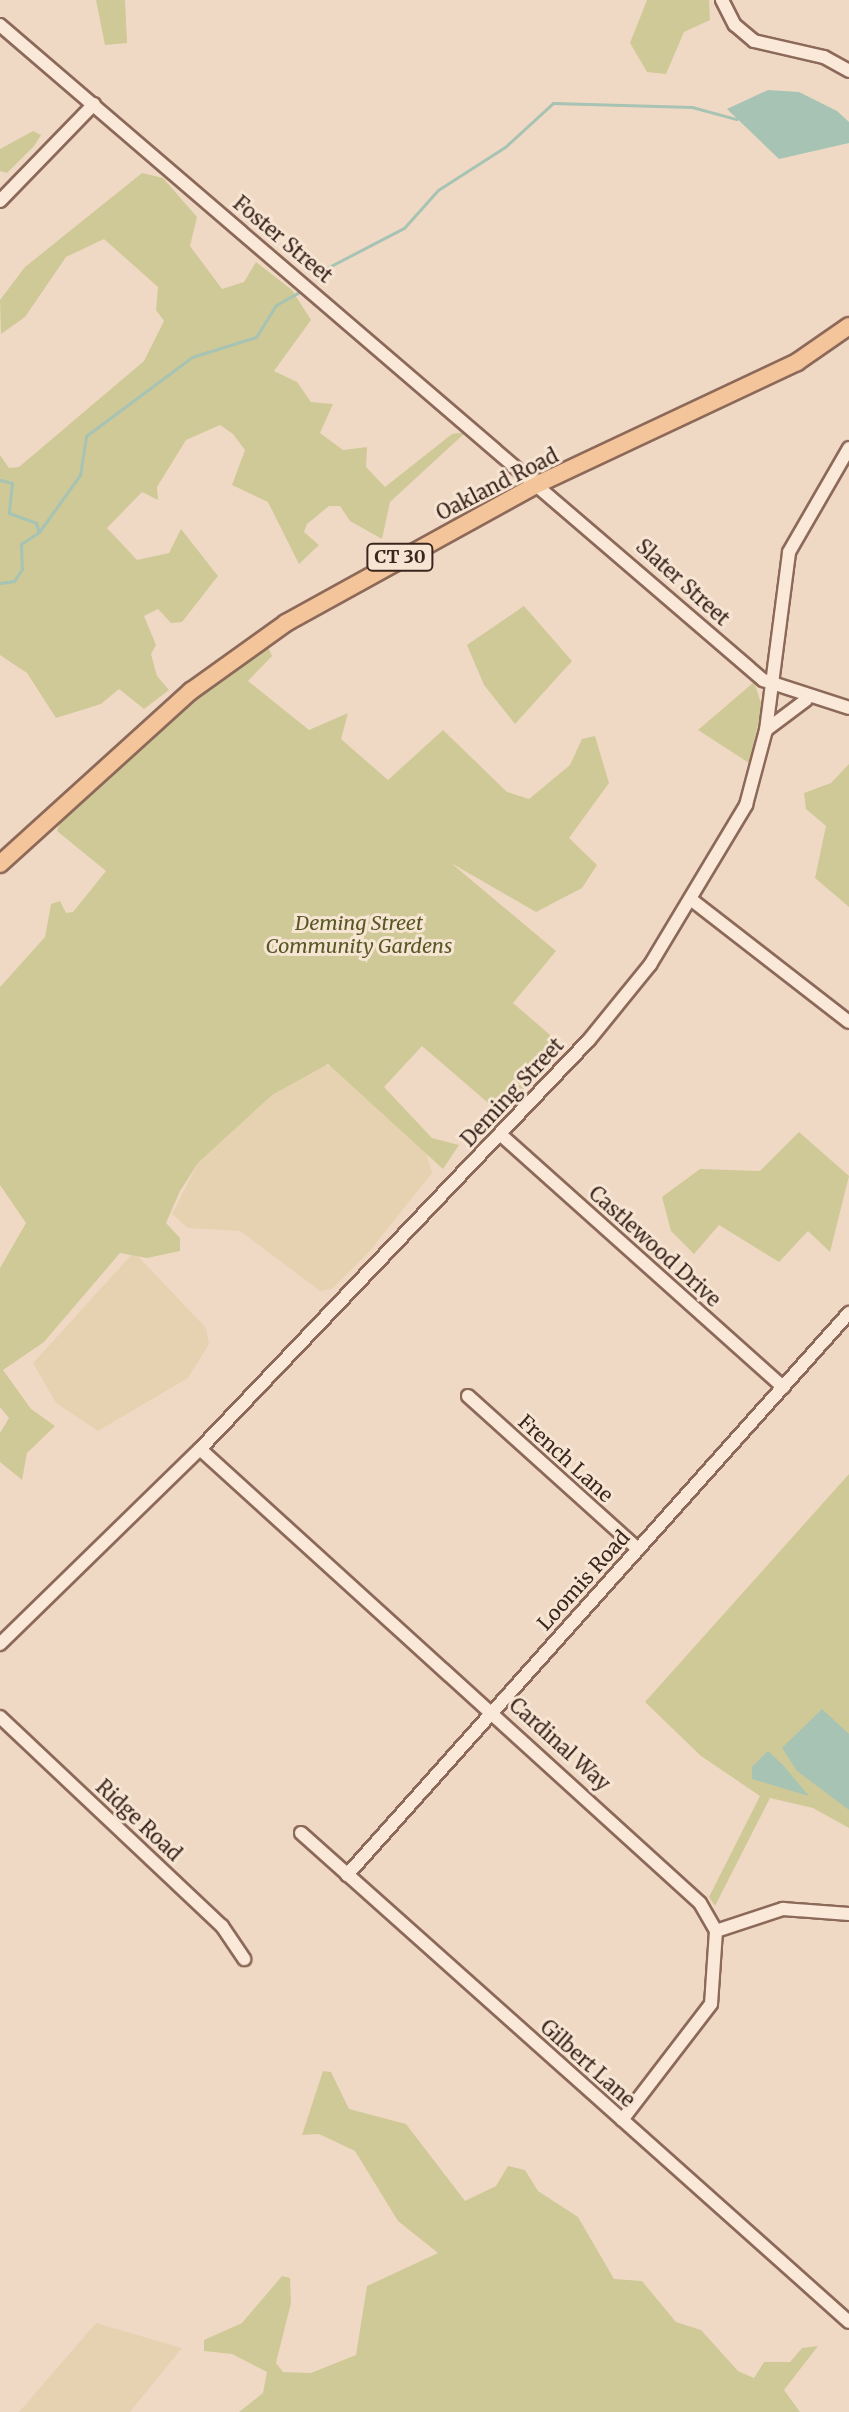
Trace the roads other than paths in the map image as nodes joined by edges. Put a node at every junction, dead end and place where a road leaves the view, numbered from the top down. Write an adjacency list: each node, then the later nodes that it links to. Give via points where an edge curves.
1 (722, 0): 3 (street, via 729,19 754,41 824,57)
2 (0, 25): 4 (street, Foster Street)
3 (849, 71)
4 (94, 104): 5 (street); 8 (street, Foster Street)
5 (0, 201)
6 (849, 326): 8 (main road, Oakland Road / CT 30, via 797,362)
7 (849, 448): 9 (street, Deming Street, via 789,552)
8 (540, 483): 9 (street, Slater Street); 13 (main road, Oakland Road / CT 30, via 229,660)
9 (772, 687): 10 (street, Slater Street); 12 (street, Deming Street)
10 (806, 700): 11 (street, Slater Street); 12 (street)
11 (849, 708)
12 (766, 730): 14 (street, Deming Street, via 746,805)
13 (0, 864)
14 (693, 901): 15 (street); 16 (street, Deming Street, via 616,1009)
15 (849, 1022)
16 (500, 1134): 18 (street, Castlewood Drive); 20 (street, Deming Street)
17 (849, 1313): 18 (street, Loomis Road)
18 (783, 1387): 21 (street, Loomis Road)
19 (468, 1396): 21 (street, French Lane)
20 (200, 1449): 22 (street, Deming Street); 23 (street, Cardinal Way)
21 (638, 1549): 23 (street, Loomis Road)
22 (0, 1644)
23 (492, 1710): 26 (street, Loomis Road); 28 (street, Cardinal Way, via 685,1884)
24 (0, 1717): 29 (street, Ridge Road, via 222,1926)
25 (301, 1833): 26 (street, Gilbert Lane)
26 (347, 1875): 30 (street, Gilbert Lane)
27 (849, 1914): 28 (street, via 783,1909)
28 (716, 1931): 30 (street, via 717,1982 701,2026)
29 (244, 1959)
30 (622, 2120): 31 (street, Gilbert Lane)
31 (849, 2322)

